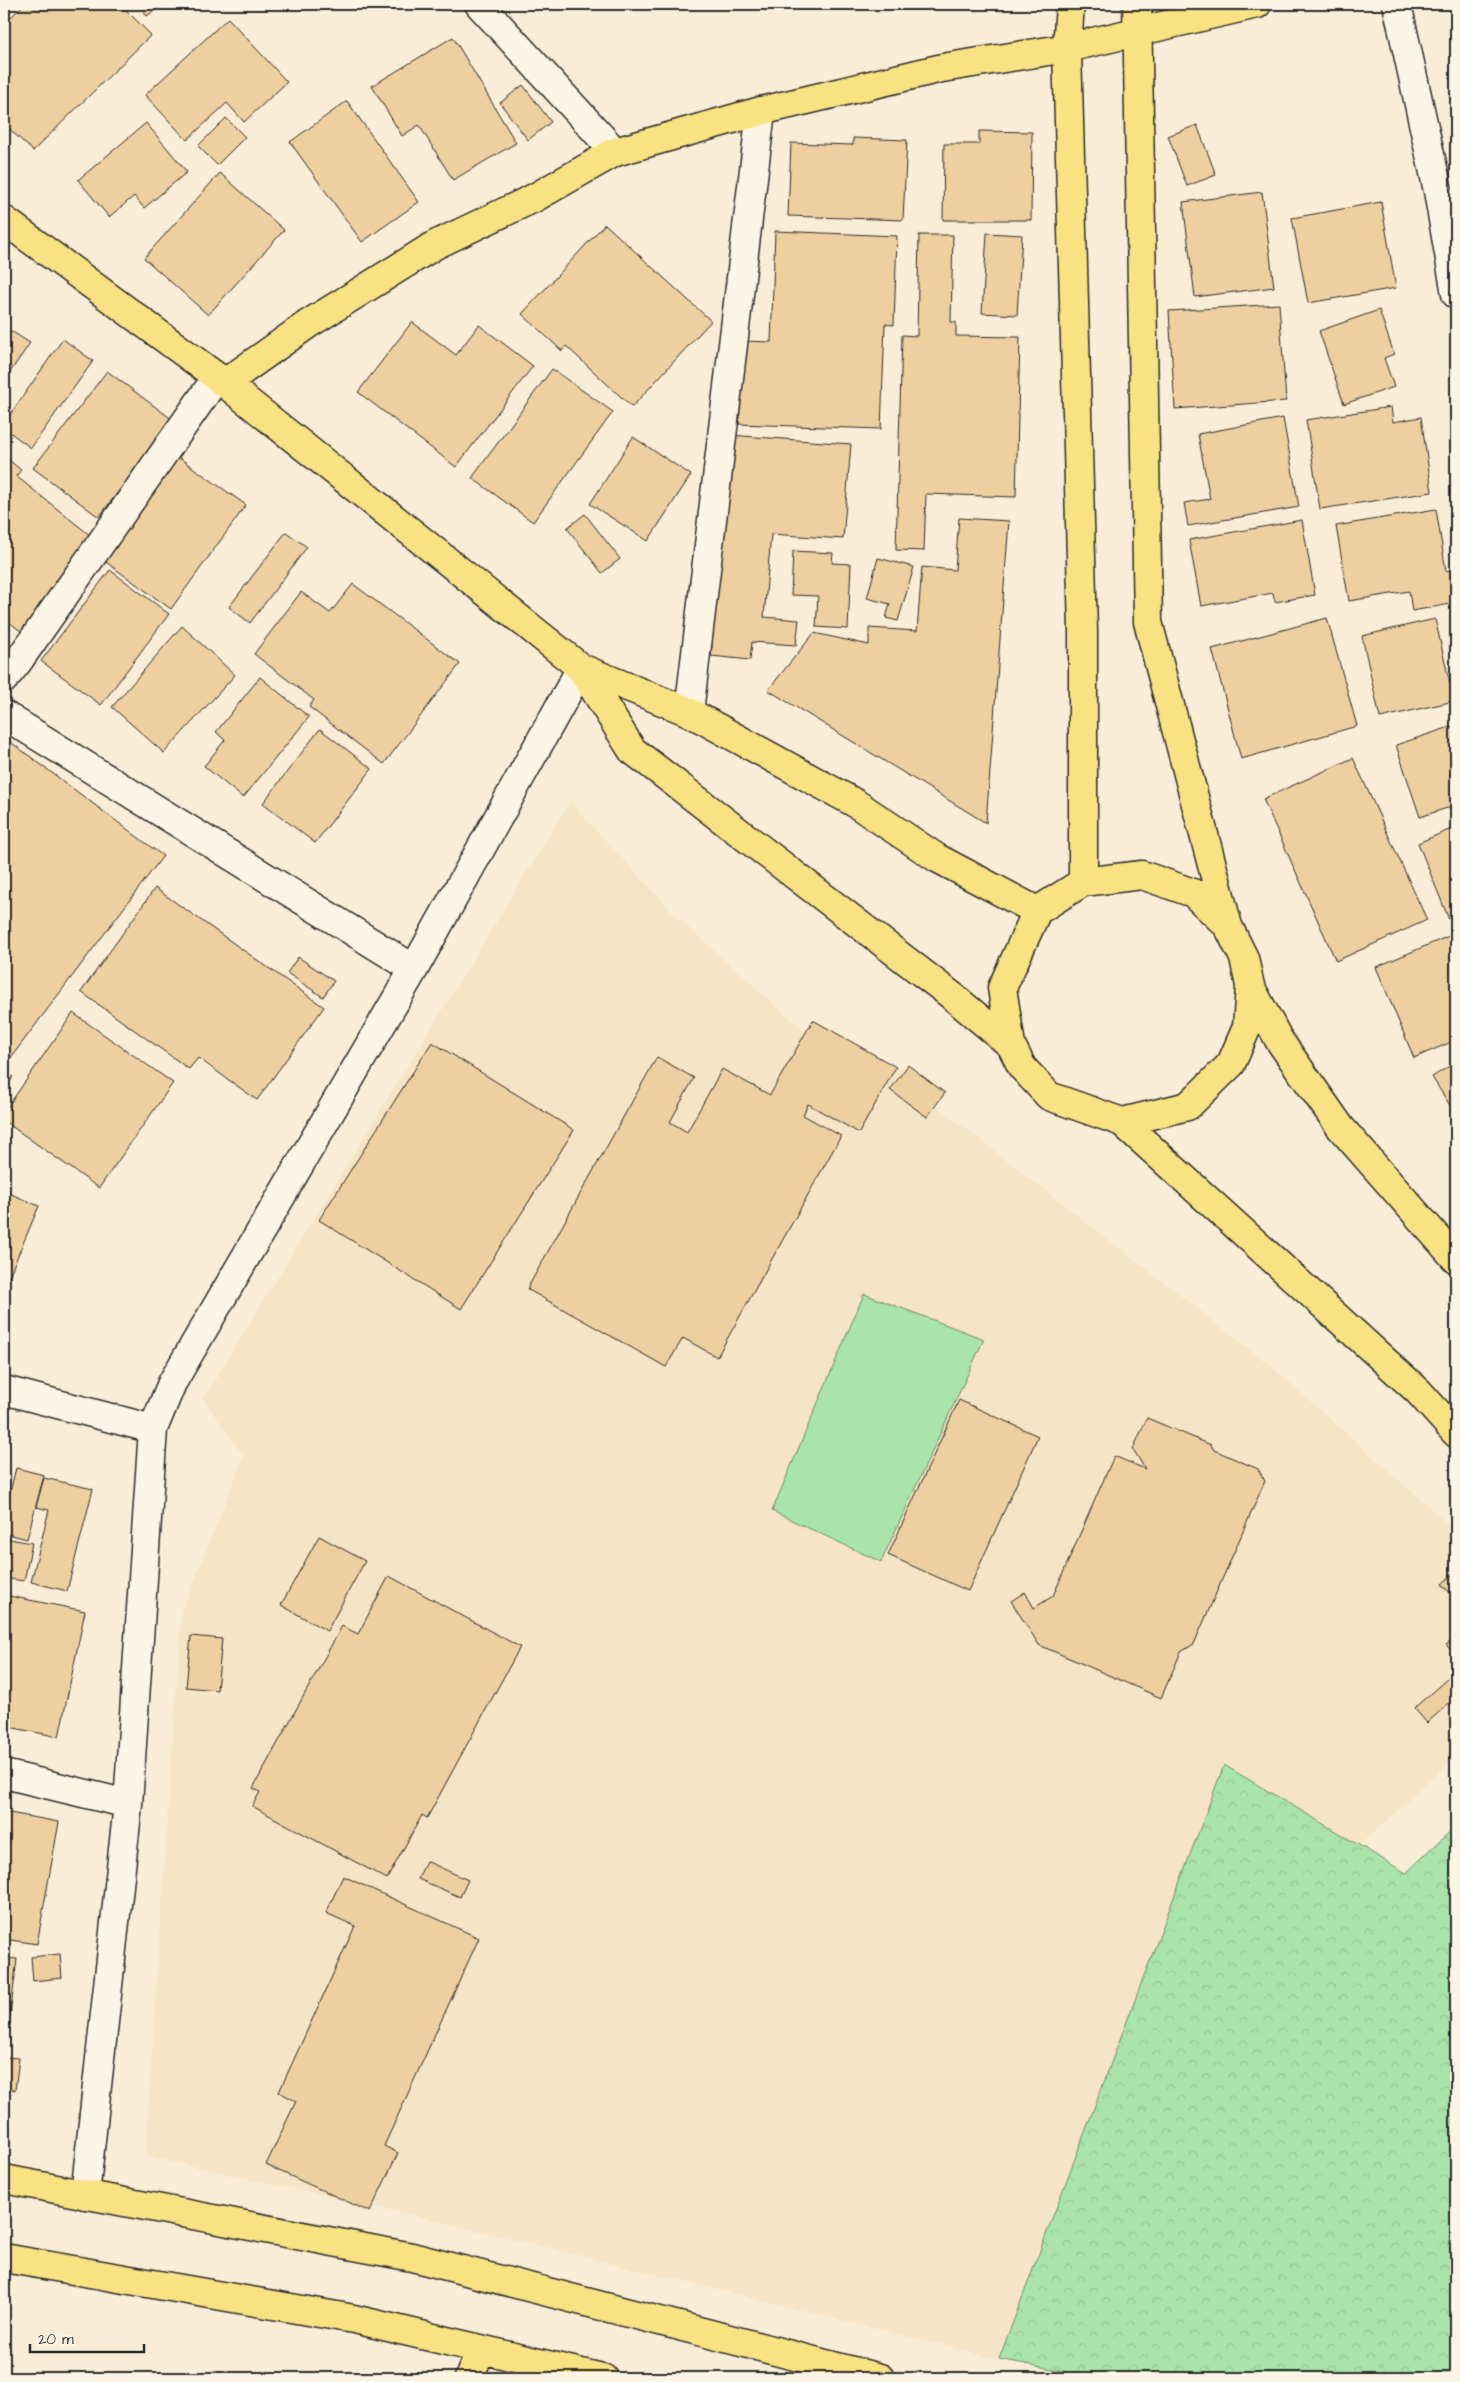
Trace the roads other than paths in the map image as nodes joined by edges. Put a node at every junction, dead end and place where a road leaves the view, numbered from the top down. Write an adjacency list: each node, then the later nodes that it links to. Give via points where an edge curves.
1 (479, 4): 9 (street)
2 (1070, 4): 7 (main road)
3 (1137, 4): 6 (main road)
4 (1257, 4): 6 (main road)
5 (1396, 4): 10 (street)
6 (1136, 31): 7 (main road); 20 (main road, via 1148,622)
7 (1067, 48): 8 (main road, via 942,68); 18 (main road, via 1082,631)
8 (761, 110): 9 (main road); 16 (street)
9 (615, 152): 13 (main road, via 534,198 435,245)
10 (1447, 192): 12 (street)
11 (4, 220): 13 (main road)
12 (1456, 294)
13 (221, 380): 14 (street); 15 (main road)
14 (8, 665)
15 (581, 668): 16 (main road); 21 (street); 23 (main road, via 632,750 952,995)
16 (688, 712): 19 (main road, via 855,803 937,858)
17 (4, 715): 21 (street)
18 (1083, 882): 19 (main road); 20 (main road, via 1142,875 1193,893)
19 (1037, 911): 23 (main road, via 1002,988)
20 (1228, 926): 22 (main road, via 1244,958)
21 (414, 969): 27 (street, via 172,1383)
22 (1250, 986): 24 (main road, via 1247,1027 1231,1064 1188,1106); 25 (main road, via 1279,1040 1341,1128)
23 (1011, 1045): 24 (main road, via 1022,1067 1049,1096)
24 (1122, 1122): 28 (main road, via 1418,1392)
25 (1456, 1259)
26 (4, 1390): 27 (street)
27 (153, 1429): 30 (street)
28 (1456, 1433)
29 (4, 1774): 30 (street)
30 (128, 1804): 32 (street)
31 (4, 2179): 32 (main road)
32 (85, 2195): 38 (main road, via 412,2257)
33 (4, 2258): 34 (main road, via 354,2319)
34 (481, 2349): 35 (main road); 36 (main road)
35 (552, 2372): 37 (main road)
36 (469, 2378)
37 (603, 2378)
38 (880, 2378)

